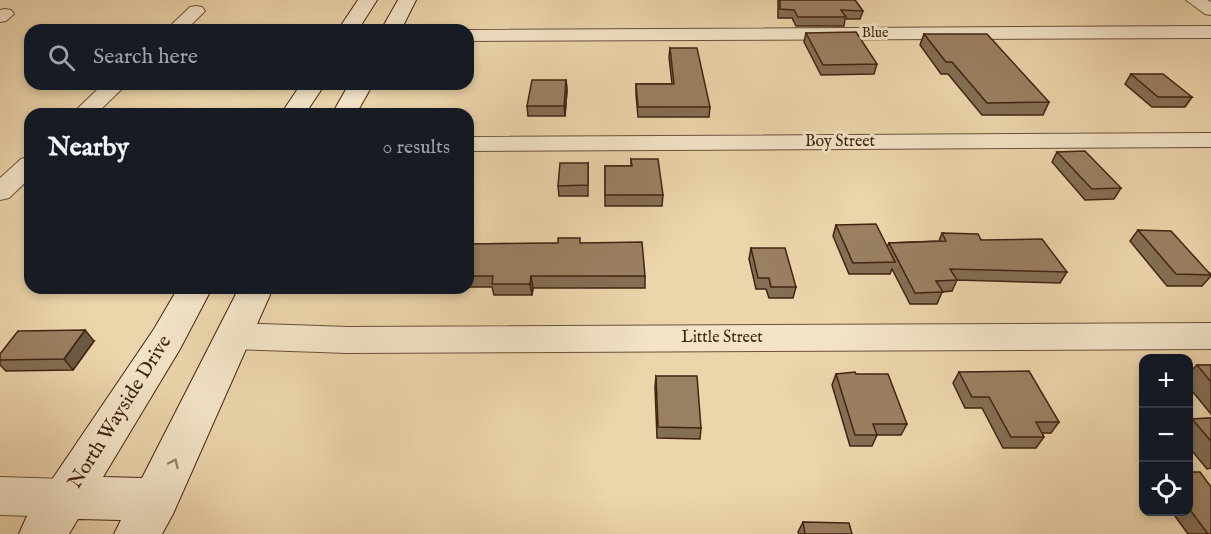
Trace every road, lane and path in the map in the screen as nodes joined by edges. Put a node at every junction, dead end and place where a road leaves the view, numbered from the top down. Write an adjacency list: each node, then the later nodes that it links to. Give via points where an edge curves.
1 (368, 0): 7 (main road)
2 (407, 0): 8 (main road)
3 (1195, 0): 4 (street)
4 (1211, 10)
5 (196, 11): 6 (street)
6 (182, 24)
7 (352, 24)
8 (394, 24)
9 (1211, 32): 10 (street, Blue)
10 (474, 35)
11 (109, 90): 14 (street)
12 (309, 90): 15 (main road)
13 (358, 90): 16 (main road)
14 (90, 108)
15 (297, 108)
16 (347, 108)
17 (1211, 140): 18 (street, Boy Street)
18 (474, 144)
19 (24, 170): 20 (street)
20 (0, 192)
21 (192, 294): 26 (main road, North Wayside Drive)
22 (253, 294): 23 (main road)
23 (232, 336): 24 (street, Little Street, via 348,340); 27 (main road, one-way to 23)
24 (1211, 336)
25 (0, 496): 26 (street)
26 (55, 516): 27 (main road)
27 (148, 516)

